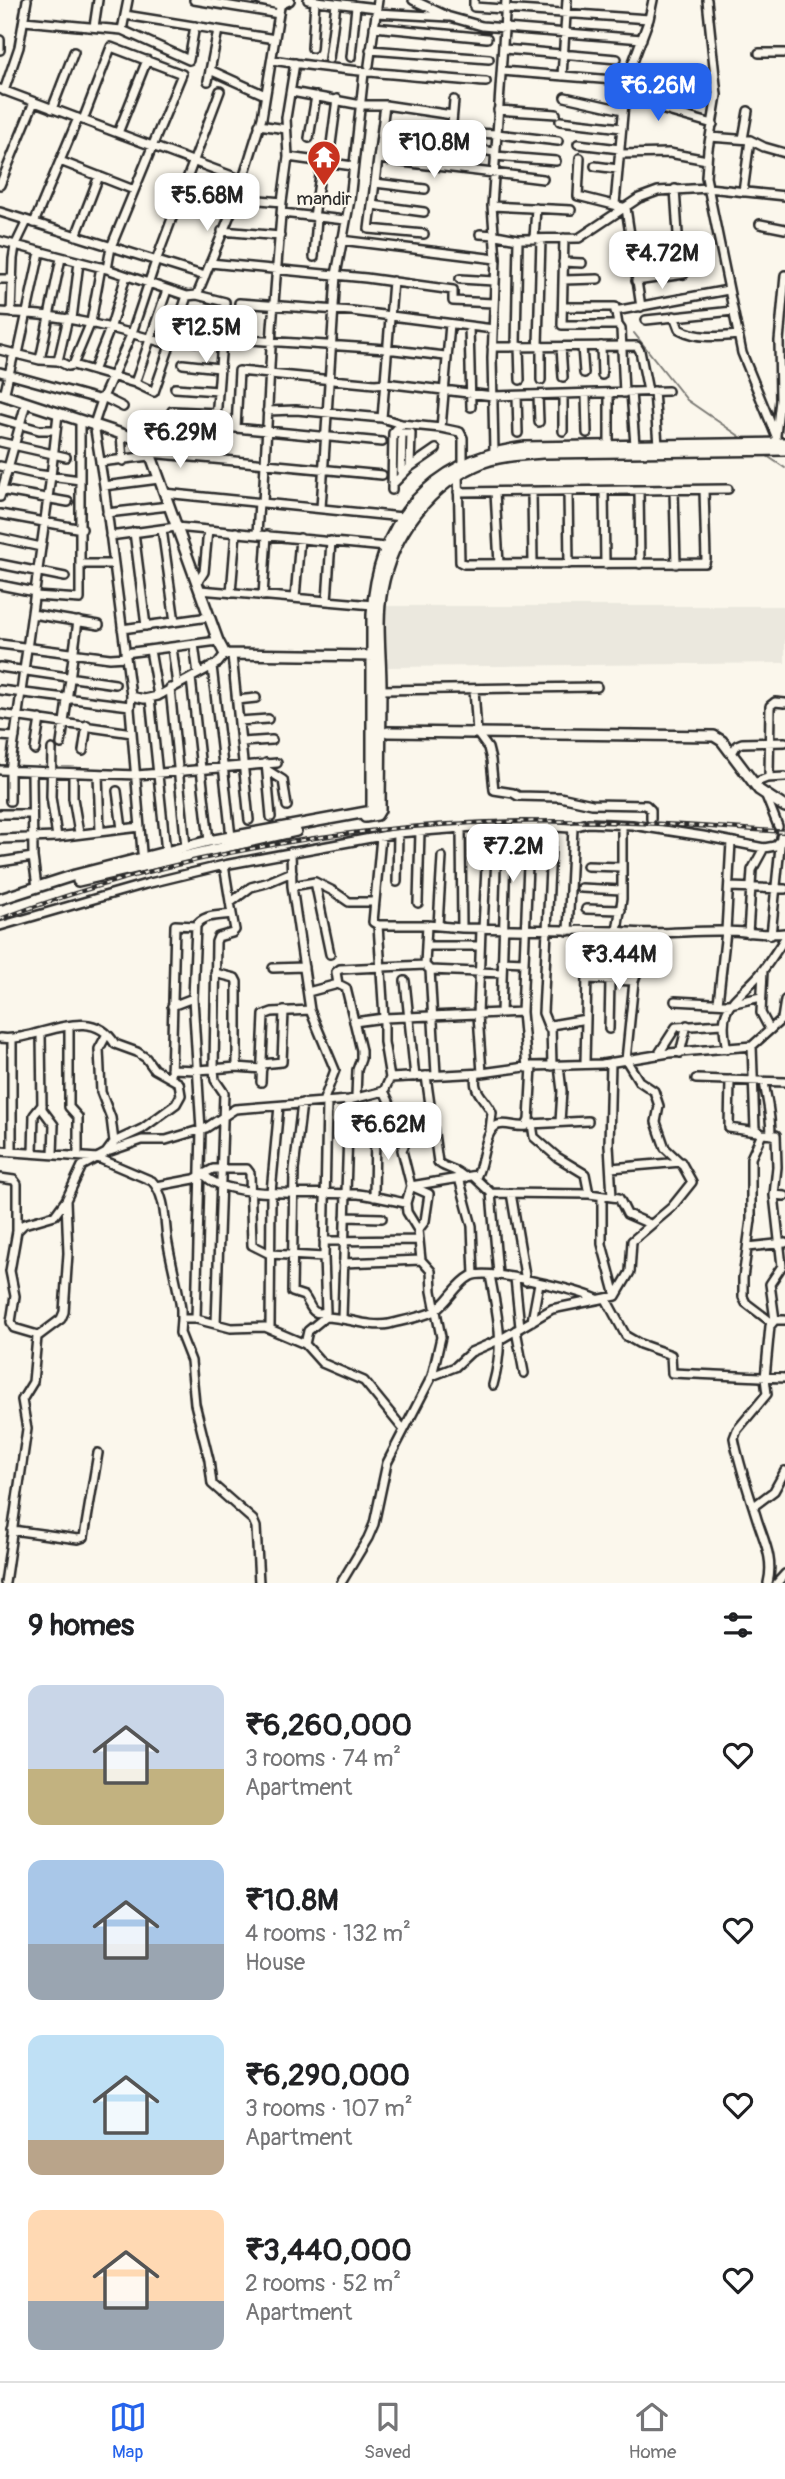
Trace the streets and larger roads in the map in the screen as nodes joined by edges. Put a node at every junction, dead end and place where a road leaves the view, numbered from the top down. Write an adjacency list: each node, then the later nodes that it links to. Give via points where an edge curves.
1 (27, 0): 21 (street)
2 (99, 0): 23 (street)
3 (128, 0): 18 (street)
4 (194, 0): 12 (street)
5 (261, 0): 12 (street)
6 (413, 0): 19 (street)
7 (474, 0): 14 (street, via 474,7)
8 (567, 0): 17 (street)
9 (653, 0): 20 (street)
10 (707, 0): 74 (street, via 717,95)
11 (312, 1): 13 (street); 33 (street)
12 (283, 3): 30 (street)
13 (336, 4): 15 (street); 42 (street)
14 (506, 4): 17 (street); 25 (street)
15 (356, 6): 16 (street); 41 (street)
16 (377, 7): 19 (street); 24 (street)
17 (566, 12): 20 (street); 28 (street)
18 (125, 15): 22 (street); 26 (street)
19 (450, 17): 25 (street)
20 (649, 19): 31 (street)
21 (24, 21): 23 (street); 57 (street)
22 (195, 26): 26 (street, via 189,60); 27 (street)
23 (94, 27): 26 (street)
24 (374, 27): 29 (street); 36 (street)
25 (505, 28): 28 (street); 34 (street)
26 (122, 30)
27 (218, 30): 30 (street); 49 (street)
28 (565, 33): 31 (street); 40 (street)
29 (487, 38)
30 (275, 39): 46 (street)
31 (642, 39): 55 (street)
32 (0, 40): 35 (street)
33 (312, 48)
34 (504, 49): 40 (street); 50 (street)
35 (0, 50)
36 (370, 50): 43 (street); 48 (street)
37 (74, 52): 68 (street)
38 (759, 52): 39 (street)
39 (785, 53)
40 (564, 54): 44 (street); 52 (street)
41 (351, 57)
42 (329, 59)
43 (489, 59)
44 (617, 59)
45 (147, 60): 73 (street, via 111,47); 79 (street); 87 (street, via 182,74)
46 (272, 60): 47 (street); 60 (street)
47 (295, 63): 51 (street); 59 (street)
48 (369, 65)
49 (210, 70): 54 (street); 60 (street)
50 (502, 71): 52 (street); 69 (street)
51 (364, 73): 56 (street); 66 (street)
52 (562, 76): 55 (street)
53 (655, 79): 74 (street, via 657,108)
54 (208, 81)
55 (626, 81): 70 (street)
56 (486, 82)
57 (2, 90): 65 (street)
58 (220, 91): 98 (street)
59 (292, 92): 61 (street); 77 (street)
60 (265, 95): 75 (street)
61 (316, 96): 63 (street); 83 (street)
62 (565, 97): 70 (street)
63 (337, 99): 66 (street); 90 (street)
64 (454, 100): 72 (street)
65 (34, 102): 68 (street); 109 (street)
66 (361, 105): 67 (street); 101 (street)
67 (385, 105): 72 (street); 81 (street)
68 (52, 109): 73 (street)
69 (498, 110): 76 (street); 80 (street)
70 (623, 110): 76 (street)
71 (748, 111): 84 (street)
72 (452, 115): 78 (street)
73 (80, 119): 79 (street); 97 (street)
74 (713, 124): 82 (street)
75 (259, 125): 77 (street); 107 (street)
76 (622, 128): 89 (street)
77 (286, 129): 93 (street)
78 (452, 132): 80 (street); 88 (street)
79 (118, 133): 87 (street)
80 (496, 134): 85 (street); 92 (street)
81 (381, 137): 88 (street); 95 (street)
82 (710, 137): 84 (street); 96 (street)
83 (309, 138)
84 (747, 139): 91 (street); 114 (street)
85 (558, 141)
86 (578, 144): 89 (street)
87 (152, 146): 98 (street); 113 (street)
88 (450, 146): 92 (street)
89 (620, 151): 96 (street, via 664,152); 103 (street)
90 (330, 152)
91 (785, 153)
92 (495, 154): 100 (street); 104 (street)
93 (288, 157): 99 (street); 117 (street)
94 (580, 158): 118 (street, via 578,196)
95 (378, 159): 104 (street); 108 (street)
96 (707, 160): 110 (street)
97 (60, 161): 105 (street); 129 (street)
98 (194, 161): 107 (street); 150 (street)
99 (322, 161): 101 (street); 127 (street)
100 (556, 161)
101 (353, 166): 128 (street)
102 (595, 166): 103 (street)
103 (618, 169): 118 (street)
104 (494, 173): 106 (street); 120 (street)
105 (99, 176): 113 (street); 136 (street)
106 (543, 179)
107 (243, 180): 116 (street)
108 (375, 183): 111 (street); 119 (street)
109 (0, 185)
110 (708, 188): 112 (street); 114 (street); 172 (street)
111 (425, 189)
112 (675, 189): 122 (street, via 639,198); 145 (street)
113 (134, 190): 144 (street)
114 (743, 192): 115 (street)
115 (785, 196)
116 (237, 198): 117 (street); 132 (street)
117 (282, 202): 126 (street)
118 (615, 204): 122 (street)
119 (373, 205): 125 (street); 133 (street, via 369,229)
120 (492, 206): 121 (street); 135 (street)
121 (536, 208): 123 (street); 139 (street)
122 (626, 208): 140 (street, via 579,238); 169 (street)
123 (570, 210)
124 (0, 212): 129 (street)
125 (424, 212)
126 (282, 213): 127 (street); 137 (street)
127 (316, 217): 128 (street); 147 (street)
128 (345, 220): 141 (street)
129 (31, 222): 136 (street); 143 (street)
130 (760, 224): 131 (street)
131 (785, 229)
132 (222, 231): 137 (street); 153 (street)
133 (424, 234)
134 (480, 234): 135 (street)
135 (496, 235): 138 (street); 149 (street)
136 (76, 236): 144 (street)
137 (280, 236): 156 (street)
138 (518, 239): 139 (street); 211 (street)
139 (538, 239): 140 (street); 208 (street)
140 (564, 239): 152 (street)
141 (341, 240): 149 (street); 158 (street)
142 (0, 241): 143 (street)
143 (15, 246): 146 (street); 163 (street)
144 (110, 247): 150 (street); 155 (street)
145 (680, 249)
146 (40, 251): 148 (street); 185 (street)
147 (314, 257)
148 (61, 258): 151 (street); 186 (street)
149 (496, 259): 167 (street)
150 (156, 261): 161 (street); 170 (street)
151 (79, 262): 155 (street); 190 (street)
152 (564, 262): 154 (street); 168 (street)
153 (210, 263): 156 (street); 161 (street)
154 (582, 263)
155 (104, 268): 160 (street); 193 (street)
156 (276, 269): 158 (street); 177 (street)
157 (684, 274): 169 (street)
158 (336, 275): 166 (street); 180 (street)
159 (785, 275): 282 (street)
160 (126, 276): 170 (street); 196 (street)
161 (205, 276): 173 (street)
162 (0, 279): 163 (street)
163 (13, 279): 184 (street)
164 (460, 279): 167 (street)
165 (598, 279): 168 (street)
166 (393, 281): 176 (street, via 453,290 453,301); 187 (street)
167 (494, 281): 176 (street)
168 (563, 281): 178 (street)
169 (636, 281): 179 (street)
170 (148, 284): 171 (street); 199 (street)
171 (167, 290): 174 (street); 201 (street)
172 (728, 290): 179 (street); 182 (street)
173 (197, 295): 174 (street); 191 (street, via 224,301)
174 (187, 296): 207 (street)
175 (239, 303): 177 (street)
176 (494, 303): 198 (street)
177 (274, 305): 180 (street); 204 (street)
178 (563, 307): 181 (street, via 615,307); 195 (street, via 562,325)
179 (641, 307): 181 (street)
180 (333, 310): 187 (street); 206 (street)
181 (615, 311): 195 (street)
182 (733, 311): 188 (street); 200 (street)
183 (0, 312): 184 (street)
184 (11, 313): 185 (street)
185 (27, 313): 186 (street); 217 (street)
186 (50, 316): 190 (street); 219 (street)
187 (391, 316): 194 (street); 215 (street)
188 (674, 317): 192 (street); 200 (street, via 679,328 692,334)
189 (204, 318): 191 (street)
190 (70, 319): 193 (street); 220 (street)
191 (223, 320): 205 (street)
192 (646, 320)
193 (91, 322): 196 (street); 222 (street)
194 (450, 324): 197 (street); 218 (street)
195 (618, 325): 209 (street)
196 (110, 326): 199 (street); 225 (street)
197 (469, 326): 198 (street); 245 (street)
198 (493, 329): 210 (street)
199 (132, 333): 201 (street); 230 (street)
200 (738, 335): 282 (street)
201 (151, 339): 207 (street); 235 (street)
202 (235, 339): 204 (street)
203 (191, 341): 205 (street)
204 (272, 341): 206 (street); 228 (street)
205 (222, 344): 223 (street)
206 (331, 344): 215 (street); 232 (street)
207 (171, 345): 235 (street, via 154,392)
208 (539, 345): 211 (street); 214 (street); 234 (street)
209 (621, 345): 213 (street); 240 (street, via 637,346); 243 (street)
210 (492, 346): 211 (street); 249 (street)
211 (518, 346): 233 (street)
212 (582, 346): 213 (street); 214 (street); 226 (street)
213 (601, 346): 229 (street)
214 (561, 347): 231 (street)
215 (386, 349): 218 (street); 236 (street)
216 (0, 350): 217 (street)
217 (16, 354): 219 (street); 227 (street)
218 (445, 356): 239 (street)
219 (40, 360): 220 (street)
220 (58, 361): 222 (street)
221 (183, 364): 223 (street)
222 (73, 365): 225 (street)
223 (219, 368): 238 (street)
224 (0, 372): 227 (street)
225 (93, 372): 230 (street)
226 (584, 373)
227 (9, 374): 244 (street); 251 (street)
228 (269, 374): 232 (street); 256 (street); 268 (street, via 239,371)
229 (602, 375)
230 (112, 377): 235 (street); 251 (street)
231 (563, 377)
232 (328, 380): 236 (street); 259 (street)
233 (520, 380)
234 (541, 380)
235 (135, 383)
236 (385, 383): 239 (street); 260 (street)
237 (175, 388): 238 (street)
238 (218, 391): 257 (street)
239 (445, 391): 245 (street); 269 (street)
240 (651, 391): 241 (street); 243 (street); 281 (street)
241 (668, 391)
242 (609, 393): 243 (street); 248 (street); 284 (street)
243 (627, 393): 280 (street)
244 (2, 395): 252 (street)
245 (471, 395): 249 (street); 254 (street)
246 (538, 395): 247 (street); 250 (street); 263 (street)
247 (563, 395): 248 (street); 272 (street)
248 (586, 395): 275 (street)
249 (493, 396): 250 (street); 287 (street)
250 (517, 396): 274 (street)
251 (103, 397): 253 (street); 266 (street)
252 (26, 403): 258 (street); 265 (street)
253 (123, 407)
254 (471, 407)
255 (172, 411): 257 (street)
256 (267, 411): 259 (street); 271 (street)
257 (216, 413): 267 (street)
258 (58, 414): 262 (street); 270 (street)
259 (326, 414): 260 (street); 277 (street)
260 (382, 418): 264 (street)
261 (0, 419): 265 (street)
262 (80, 421): 266 (street); 303 (street)
263 (539, 422)
264 (401, 424): 269 (street); 273 (street)
265 (20, 425): 270 (street); 283 (street)
266 (94, 425): 276 (street); 293 (street)
267 (215, 428): 268 (street); 291 (street)
268 (236, 428): 271 (street)
269 (441, 428): 297 (street, via 460,432 463,438)
270 (56, 430): 288 (street)
271 (266, 431): 277 (street); 294 (street)
272 (564, 431)
273 (398, 433): 296 (street, via 411,433); 301 (street); 301 (street, via 392,488)
274 (518, 433)
275 (587, 433)
276 (121, 434): 289 (street, via 146,442); 292 (street)
277 (324, 438): 278 (street); 298 (street)
278 (382, 442)
279 (0, 443): 283 (street)
280 (635, 445): 281 (street); 284 (street)
281 (659, 445): 285 (street)
282 (778, 445): 285 (street)
283 (14, 446): 288 (street); 295 (street)
284 (608, 446): 287 (street)
285 (746, 447): 297 (street, via 542,453 507,456)
286 (436, 449): 296 (street)
287 (495, 452): 297 (street)
288 (52, 454): 290 (street); 300 (street)
289 (150, 455): 291 (street); 292 (street); 302 (street)
290 (66, 457)
291 (213, 458): 294 (street)
292 (123, 461): 293 (street)
293 (100, 462): 304 (street)
294 (265, 464): 298 (street); 318 (street)
295 (4, 467): 300 (street); 314 (street)
296 (410, 467): 301 (street)
297 (459, 469): 311 (street); 323 (street, via 441,478); 339 (street, via 408,522)
298 (324, 470): 299 (street); 320 (street)
299 (382, 475)
300 (51, 476): 303 (street); 316 (street)
301 (401, 476)
302 (159, 479): 304 (street); 315 (street)
303 (80, 480): 326 (street)
304 (104, 486): 321 (street)
305 (728, 489): 308 (street)
306 (639, 490): 307 (street); 310 (street); 347 (street)
307 (674, 490): 308 (street); 348 (street)
308 (704, 490): 348 (street, via 706,561)
309 (568, 491): 310 (street); 313 (street); 345 (street)
310 (604, 491): 346 (street)
311 (458, 492): 312 (street); 343 (street, via 460,562)
312 (495, 492): 313 (street); 343 (street)
313 (532, 492): 344 (street)
314 (1, 493): 316 (street)
315 (164, 493): 318 (street); 319 (street)
316 (48, 500): 317 (street); 324 (street)
317 (68, 502)
318 (261, 503): 320 (street); 331 (street)
319 (169, 506): 321 (street); 325 (street)
320 (321, 508): 323 (street)
321 (107, 513): 333 (street)
322 (0, 514): 324 (street)
323 (402, 517): 338 (street)
324 (45, 523): 326 (street); 337 (street)
325 (176, 527): 327 (street); 328 (street); 352 (street)
326 (82, 529): 341 (street)
327 (162, 529): 329 (street); 362 (street)
328 (208, 530): 330 (street); 352 (street)
329 (134, 533): 333 (street); 364 (street)
330 (236, 533): 331 (street); 353 (street)
331 (257, 534): 332 (street)
332 (267, 535): 335 (street); 355 (street)
333 (110, 536): 342 (street)
334 (0, 538): 337 (street)
335 (300, 538): 336 (street); 356 (street)
336 (331, 541): 338 (street); 357 (street)
337 (41, 547): 349 (street)
338 (386, 547): 339 (street)
339 (384, 562): 358 (street, via 373,588); 375 (street)
340 (0, 564): 349 (street)
341 (82, 564): 342 (street); 354 (street, via 80,600)
342 (114, 564): 365 (street)
343 (499, 564): 344 (street)
344 (533, 564): 345 (street)
345 (569, 564): 346 (street)
346 (605, 564): 347 (street)
347 (640, 564): 348 (street)
348 (676, 564)
349 (38, 572): 350 (street); 354 (street)
350 (65, 577)
351 (0, 586): 354 (street)
352 (198, 587): 353 (street); 360 (street)
353 (231, 593): 355 (street)
354 (35, 594): 359 (street)
355 (263, 596): 356 (street)
356 (295, 598): 357 (street)
357 (327, 601): 358 (street)
358 (373, 605): 375 (street)
359 (32, 614): 361 (street); 370 (street)
360 (209, 617): 362 (street); 366 (street)
361 (78, 621): 363 (street); 372 (street)
362 (175, 622): 364 (street)
363 (99, 625)
364 (146, 626): 365 (street)
365 (122, 629): 374 (street)
366 (218, 641): 367 (street); 373 (street)
367 (194, 644): 369 (street); 379 (street)
368 (0, 645): 370 (street)
369 (172, 647): 371 (street); 382 (street)
370 (28, 648): 372 (street); 378 (street)
371 (150, 650): 374 (street); 389 (street)
372 (74, 654): 374 (street); 380 (street)
373 (228, 654): 375 (street); 376 (street); 392 (street)
374 (125, 655): 388 (street)
375 (377, 656): 386 (street); 402 (street)
376 (212, 666): 379 (street); 420 (street)
377 (0, 667): 378 (street)
378 (24, 671): 380 (street); 387 (street)
379 (195, 676): 382 (street); 422 (street)
380 (71, 678): 381 (street); 391 (street)
381 (115, 684)
382 (174, 686): 389 (street); 425 (street)
383 (597, 687): 384 (street)
384 (474, 689): 386 (street); 404 (street)
385 (0, 690): 387 (street)
386 (381, 690): 402 (street)
387 (21, 693): 391 (street); 396 (street)
388 (131, 696): 389 (street); 394 (street)
389 (154, 697): 429 (street)
390 (256, 698): 392 (street)
391 (68, 699): 394 (street); 400 (street)
392 (237, 700): 399 (street)
393 (785, 703): 410 (street, via 770,706)
394 (130, 706): 403 (street)
395 (0, 714): 396 (street)
396 (18, 716): 397 (street); 407 (street)
397 (40, 719): 400 (street); 415 (street)
398 (268, 719): 399 (street)
399 (239, 721): 409 (street)
400 (64, 722): 401 (street); 412 (street)
401 (87, 725): 403 (street); 416 (street)
402 (378, 731): 404 (street); 440 (street, via 380,810)
403 (132, 733): 431 (street)
404 (477, 733): 405 (street); 413 (street)
405 (497, 733): 413 (street); 417 (street, via 714,736)
406 (0, 736): 407 (street)
407 (15, 737): 424 (street)
408 (272, 740): 409 (street)
409 (242, 742): 419 (street)
410 (769, 742): 411 (street); 417 (street, via 739,744); 433 (street)
411 (785, 742)
412 (61, 744)
413 (488, 748): 445 (street, via 494,790 592,804 646,805)
414 (52, 749): 427 (street)
415 (35, 750)
416 (83, 751)
417 (732, 753): 434 (street)
418 (277, 762): 421 (street)
419 (244, 765): 420 (street); 421 (street); 444 (street)
420 (222, 767): 422 (street); 459 (street)
421 (266, 767): 438 (street, via 282,779); 443 (street)
422 (200, 769): 425 (street); 465 (street)
423 (0, 771): 424 (street)
424 (10, 771): 426 (street); 437 (street)
425 (179, 771): 429 (street); 467 (street)
426 (32, 772): 427 (street); 442 (street)
427 (52, 773): 428 (street); 458 (street)
428 (74, 773): 430 (street); 456 (street)
429 (157, 773): 431 (street); 470 (street)
430 (98, 774): 431 (street); 454 (street)
431 (137, 775): 449 (street)
432 (785, 777): 433 (street)
433 (769, 778): 434 (street)
434 (754, 783): 436 (street)
435 (117, 791): 453 (street)
436 (766, 796): 439 (street); 448 (street)
437 (10, 802)
438 (287, 806)
439 (785, 807)
440 (375, 811): 459 (street); 494 (street, via 78,880)
441 (0, 814): 442 (street)
442 (32, 814): 461 (street)
443 (271, 817)
444 (249, 820)
445 (651, 823): 447 (street); 466 (street)
446 (488, 826): 450 (street); 451 (street); 504 (street)
447 (622, 826): 452 (street, via 588,823); 478 (street)
448 (778, 826)
449 (140, 827): 453 (street); 469 (street)
450 (552, 827): 452 (street); 508 (street)
451 (461, 828): 455 (street); 503 (street)
452 (573, 828): 509 (street)
453 (122, 829): 454 (street)
454 (100, 831): 456 (street)
455 (420, 831): 457 (street); 493 (street)
456 (79, 833): 458 (street)
457 (398, 833): 460 (street); 481 (street)
458 (57, 837): 461 (street)
459 (231, 837): 465 (street)
460 (381, 837): 471 (street); 491 (street)
461 (33, 838): 462 (street); 473 (street)
462 (0, 839)
463 (529, 839): 506 (street)
464 (783, 839): 468 (street); 487 (street)
465 (209, 841): 467 (street)
466 (731, 842): 468 (street); 484 (street)
467 (186, 847): 470 (street)
468 (764, 848): 485 (street, via 752,870)
469 (142, 852)
470 (166, 852): 483 (street)
471 (291, 852): 476 (street); 479 (street)
472 (506, 852): 505 (street)
473 (33, 857): 475 (street); 483 (street)
474 (442, 858): 500 (street)
475 (0, 862)
476 (224, 865): 492 (street); 501 (street)
477 (587, 866): 478 (street)
478 (622, 867): 489 (street)
479 (292, 872): 482 (street); 492 (street, via 251,887)
480 (315, 882): 482 (street); 491 (street, via 349,902); 518 (street)
481 (397, 882)
482 (292, 886): 521 (street)
483 (37, 887): 490 (street)
484 (729, 887): 485 (street); 507 (street)
485 (751, 887): 487 (street); 513 (street)
486 (582, 888): 489 (street)
487 (776, 889): 488 (street); 514 (street)
488 (785, 889)
489 (622, 890): 496 (street)
490 (0, 899)
491 (374, 902): 498 (street, via 373,922)
492 (230, 903): 497 (street)
493 (418, 903)
494 (0, 906)
495 (586, 909): 496 (street)
496 (621, 910): 511 (street)
497 (232, 914): 502 (street, via 205,917); 528 (street, via 235,930 216,942)
498 (378, 925): 499 (street); 522 (street)
499 (427, 925): 500 (street); 516 (street)
500 (438, 925): 503 (street)
501 (0, 926)
502 (196, 926): 536 (street); 541 (street, via 175,925)
503 (462, 928): 504 (street)
504 (482, 929): 505 (street); 517 (street)
505 (503, 930): 506 (street); 519 (street)
506 (525, 930): 508 (street); 520 (street)
507 (726, 930): 512 (street); 513 (street); 539 (street)
508 (546, 931): 509 (street); 556 (street, via 543,1013)
509 (568, 931): 510 (street)
510 (588, 931): 511 (street); 529 (street)
511 (617, 931): 512 (street)
512 (651, 933): 532 (street)
513 (748, 933): 514 (street)
514 (771, 935): 515 (street)
515 (785, 936): 525 (street)
516 (426, 946): 517 (street); 523 (street)
517 (480, 946): 526 (street)
518 (330, 954)
519 (502, 961): 520 (street); 527 (street)
520 (524, 962): 544 (street)
521 (304, 967): 524 (street); 534 (street)
522 (380, 967): 523 (street); 533 (street, via 337,970); 548 (street)
523 (427, 967): 526 (street); 547 (street)
524 (273, 968)
525 (763, 970): 535 (street); 540 (street)
526 (479, 972): 527 (street); 546 (street)
527 (502, 973): 545 (street)
528 (215, 974): 572 (street, via 237,982); 574 (street)
529 (587, 979): 530 (street); 550 (street)
530 (610, 980): 532 (street); 557 (street)
531 (405, 981): 549 (street)
532 (634, 981): 567 (street)
533 (338, 984): 534 (street); 552 (street, via 346,988)
534 (308, 992): 542 (street)
535 (761, 997): 540 (street); 558 (street, via 761,1013)
536 (193, 998): 541 (street); 575 (street)
537 (785, 1000): 551 (street)
538 (675, 1001): 539 (street)
539 (718, 1003): 540 (street)
540 (730, 1004): 553 (street)
541 (172, 1006): 576 (street)
542 (310, 1010): 543 (street); 590 (street, via 335,1070)
543 (284, 1012): 570 (street, via 282,1062); 570 (street, via 264,1015)
544 (522, 1012): 545 (street); 573 (street)
545 (500, 1013): 546 (street)
546 (478, 1015): 547 (street); 577 (street)
547 (432, 1017): 549 (street); 578 (street)
548 (384, 1018): 549 (street); 552 (street); 581 (street)
549 (408, 1019): 580 (street)
550 (586, 1019): 556 (street, via 554,1023); 569 (street)
551 (783, 1020): 558 (street)
552 (354, 1022): 589 (street, via 362,1055)
553 (723, 1024): 554 (street); 564 (street)
554 (687, 1025): 565 (street); 566 (street, via 674,1029)
555 (69, 1026): 559 (street); 560 (street, via 85,1023); 610 (street, via 69,1107 78,1118)
556 (550, 1028): 571 (street)
557 (609, 1030)
558 (770, 1030): 563 (street)
559 (41, 1034): 562 (street); 592 (street)
560 (107, 1034): 576 (street, via 115,1044 146,1058 162,1075); 604 (street, via 99,1049 101,1092)
561 (0, 1038): 562 (street)
562 (12, 1040): 606 (street)
563 (752, 1046): 564 (street); 585 (street)
564 (727, 1049): 565 (street)
565 (680, 1053): 566 (street)
566 (658, 1055): 567 (street)
567 (626, 1060): 568 (street); 612 (street, via 639,1081 654,1091 660,1136)
568 (611, 1062): 569 (street); 614 (street)
569 (585, 1063): 571 (street)
570 (262, 1066): 572 (street); 584 (street)
571 (555, 1066): 573 (street); 596 (street, via 562,1091)
572 (237, 1067): 574 (street)
573 (530, 1067): 577 (street); 597 (street)
574 (214, 1069): 575 (street); 594 (street, via 215,1080 225,1093)
575 (198, 1070): 576 (street); 599 (street)
576 (171, 1073): 604 (street, via 181,1094 176,1104 142,1129)
577 (479, 1073): 578 (street); 600 (street, via 475,1089 492,1113)
578 (436, 1074): 579 (street)
579 (426, 1076): 580 (street); 616 (street, via 438,1162)
580 (415, 1077): 581 (street)
581 (390, 1078): 588 (street)
582 (696, 1079): 583 (street)
583 (730, 1080): 585 (street); 601 (street, via 729,1128)
584 (261, 1082)
585 (753, 1082): 586 (street); 601 (street, via 755,1129)
586 (764, 1082): 587 (street); 603 (street)
587 (785, 1082)
588 (384, 1091): 589 (street); 598 (street)
589 (352, 1098): 590 (street); 627 (street)
590 (325, 1102): 591 (street); 626 (street)
591 (302, 1103): 593 (street); 623 (street)
592 (42, 1105): 607 (street, via 34,1115); 609 (street, via 54,1125)
593 (279, 1106): 594 (street, via 235,1109); 622 (street)
594 (224, 1116): 599 (street); 613 (street)
595 (588, 1121): 596 (street)
596 (560, 1122): 597 (street)
597 (530, 1124): 600 (street, via 519,1128 497,1125); 628 (street, via 534,1137 585,1174)
598 (401, 1126): 619 (street, via 407,1139 402,1150); 632 (street, via 375,1132)
599 (201, 1130): 608 (street, via 166,1140 142,1140); 615 (street)
600 (490, 1130): 616 (street, via 479,1171)
601 (760, 1133): 603 (street); 645 (street, via 751,1158)
602 (785, 1133): 603 (street)
603 (774, 1135): 629 (street)
604 (114, 1142): 608 (street)
605 (0, 1151): 606 (street)
606 (12, 1151): 607 (street)
607 (33, 1153): 609 (street)
608 (106, 1153): 611 (street)
609 (53, 1154): 610 (street)
610 (78, 1156): 611 (street)
611 (98, 1158): 618 (street); 634 (street, via 82,1166)
612 (681, 1163): 614 (street); 638 (street, via 692,1182 672,1207)
613 (222, 1168): 615 (street); 620 (street); 621 (street, via 249,1170)
614 (611, 1168): 633 (street)
615 (202, 1176): 618 (street); 620 (street); 664 (street)
616 (466, 1177): 619 (street); 624 (street); 651 (street)
617 (0, 1178): 640 (street, via 18,1184)
618 (157, 1186): 663 (street)
619 (411, 1186): 635 (street); 639 (street, via 429,1194 425,1221)
620 (221, 1187): 621 (street); 668 (street)
621 (251, 1192): 622 (street); 646 (street, via 252,1245)
622 (271, 1192): 623 (street); 646 (street)
623 (295, 1192): 626 (street); 647 (street)
624 (492, 1193): 625 (street); 652 (street)
625 (511, 1193): 628 (street); 656 (street)
626 (327, 1194): 627 (street); 642 (street)
627 (345, 1194): 632 (street); 636 (street)
628 (589, 1194): 630 (street)
629 (774, 1195): 631 (street); 644 (street)
630 (602, 1196): 633 (street); 658 (street, via 602,1248)
631 (785, 1196)
632 (374, 1197): 635 (street)
633 (612, 1197): 638 (street, via 619,1198 627,1214)
634 (66, 1200): 640 (street, via 55,1215 23,1224); 671 (street, via 64,1312)
635 (407, 1203): 639 (street)
636 (345, 1217): 637 (street); 643 (street)
637 (382, 1218)
638 (650, 1224): 658 (street, via 632,1241 630,1272)
639 (418, 1230): 641 (street)
640 (17, 1231): 654 (street)
641 (418, 1240): 643 (street); 649 (street)
642 (324, 1241): 643 (street); 648 (street)
643 (344, 1241): 650 (street)
644 (783, 1244): 645 (street); 667 (street, via 782,1266 770,1284)
645 (748, 1247): 667 (street, via 743,1297)
646 (270, 1254): 647 (street); 669 (street)
647 (293, 1255): 648 (street); 661 (street, via 292,1292 304,1296 316,1314)
648 (324, 1257): 661 (street)
649 (421, 1260): 650 (street); 660 (street, via 431,1271)
650 (343, 1263): 662 (street)
651 (474, 1275): 652 (street); 660 (street)
652 (494, 1275): 655 (street); 672 (street)
653 (0, 1276): 654 (street)
654 (10, 1277): 671 (street, via 15,1296 12,1324)
655 (515, 1278): 656 (street); 670 (street)
656 (526, 1281): 657 (street)
657 (539, 1283): 659 (street); 666 (street)
658 (616, 1296): 659 (street)
659 (602, 1300): 666 (street, via 552,1309); 676 (street, via 626,1336 671,1355 672,1373)
660 (435, 1311): 662 (street, via 383,1325); 675 (street, via 441,1337)
661 (325, 1315): 662 (street); 673 (street, via 308,1331)
662 (342, 1318)
663 (181, 1319): 664 (street); 687 (street, via 180,1333 191,1361 212,1484 253,1520)
664 (196, 1319): 668 (street)
665 (785, 1320): 667 (street)
666 (532, 1321): 670 (street)
667 (773, 1321): 676 (street)
668 (216, 1323): 669 (street)
669 (270, 1329): 673 (street)
670 (518, 1329): 672 (street); 674 (street)
671 (38, 1335): 683 (street, via 33,1382 22,1400 27,1429)
672 (501, 1339): 675 (street); 678 (street)
673 (305, 1344): 679 (street, via 322,1363 364,1381)
674 (524, 1373)
675 (432, 1376): 679 (street)
676 (765, 1378): 677 (street); 682 (street, via 765,1397 734,1438)
677 (784, 1380)
678 (493, 1385)
679 (404, 1430): 688 (street, via 387,1463 371,1532)
680 (98, 1453): 683 (street, via 85,1537)
681 (785, 1471): 682 (street, via 775,1491)
682 (754, 1506): 689 (street, via 769,1548)
683 (12, 1530): 684 (street)
684 (4, 1566): 686 (street)
685 (785, 1574): 690 (street)
686 (5, 1583)
687 (259, 1583)
688 (341, 1583)
689 (768, 1583)
690 (777, 1583)

